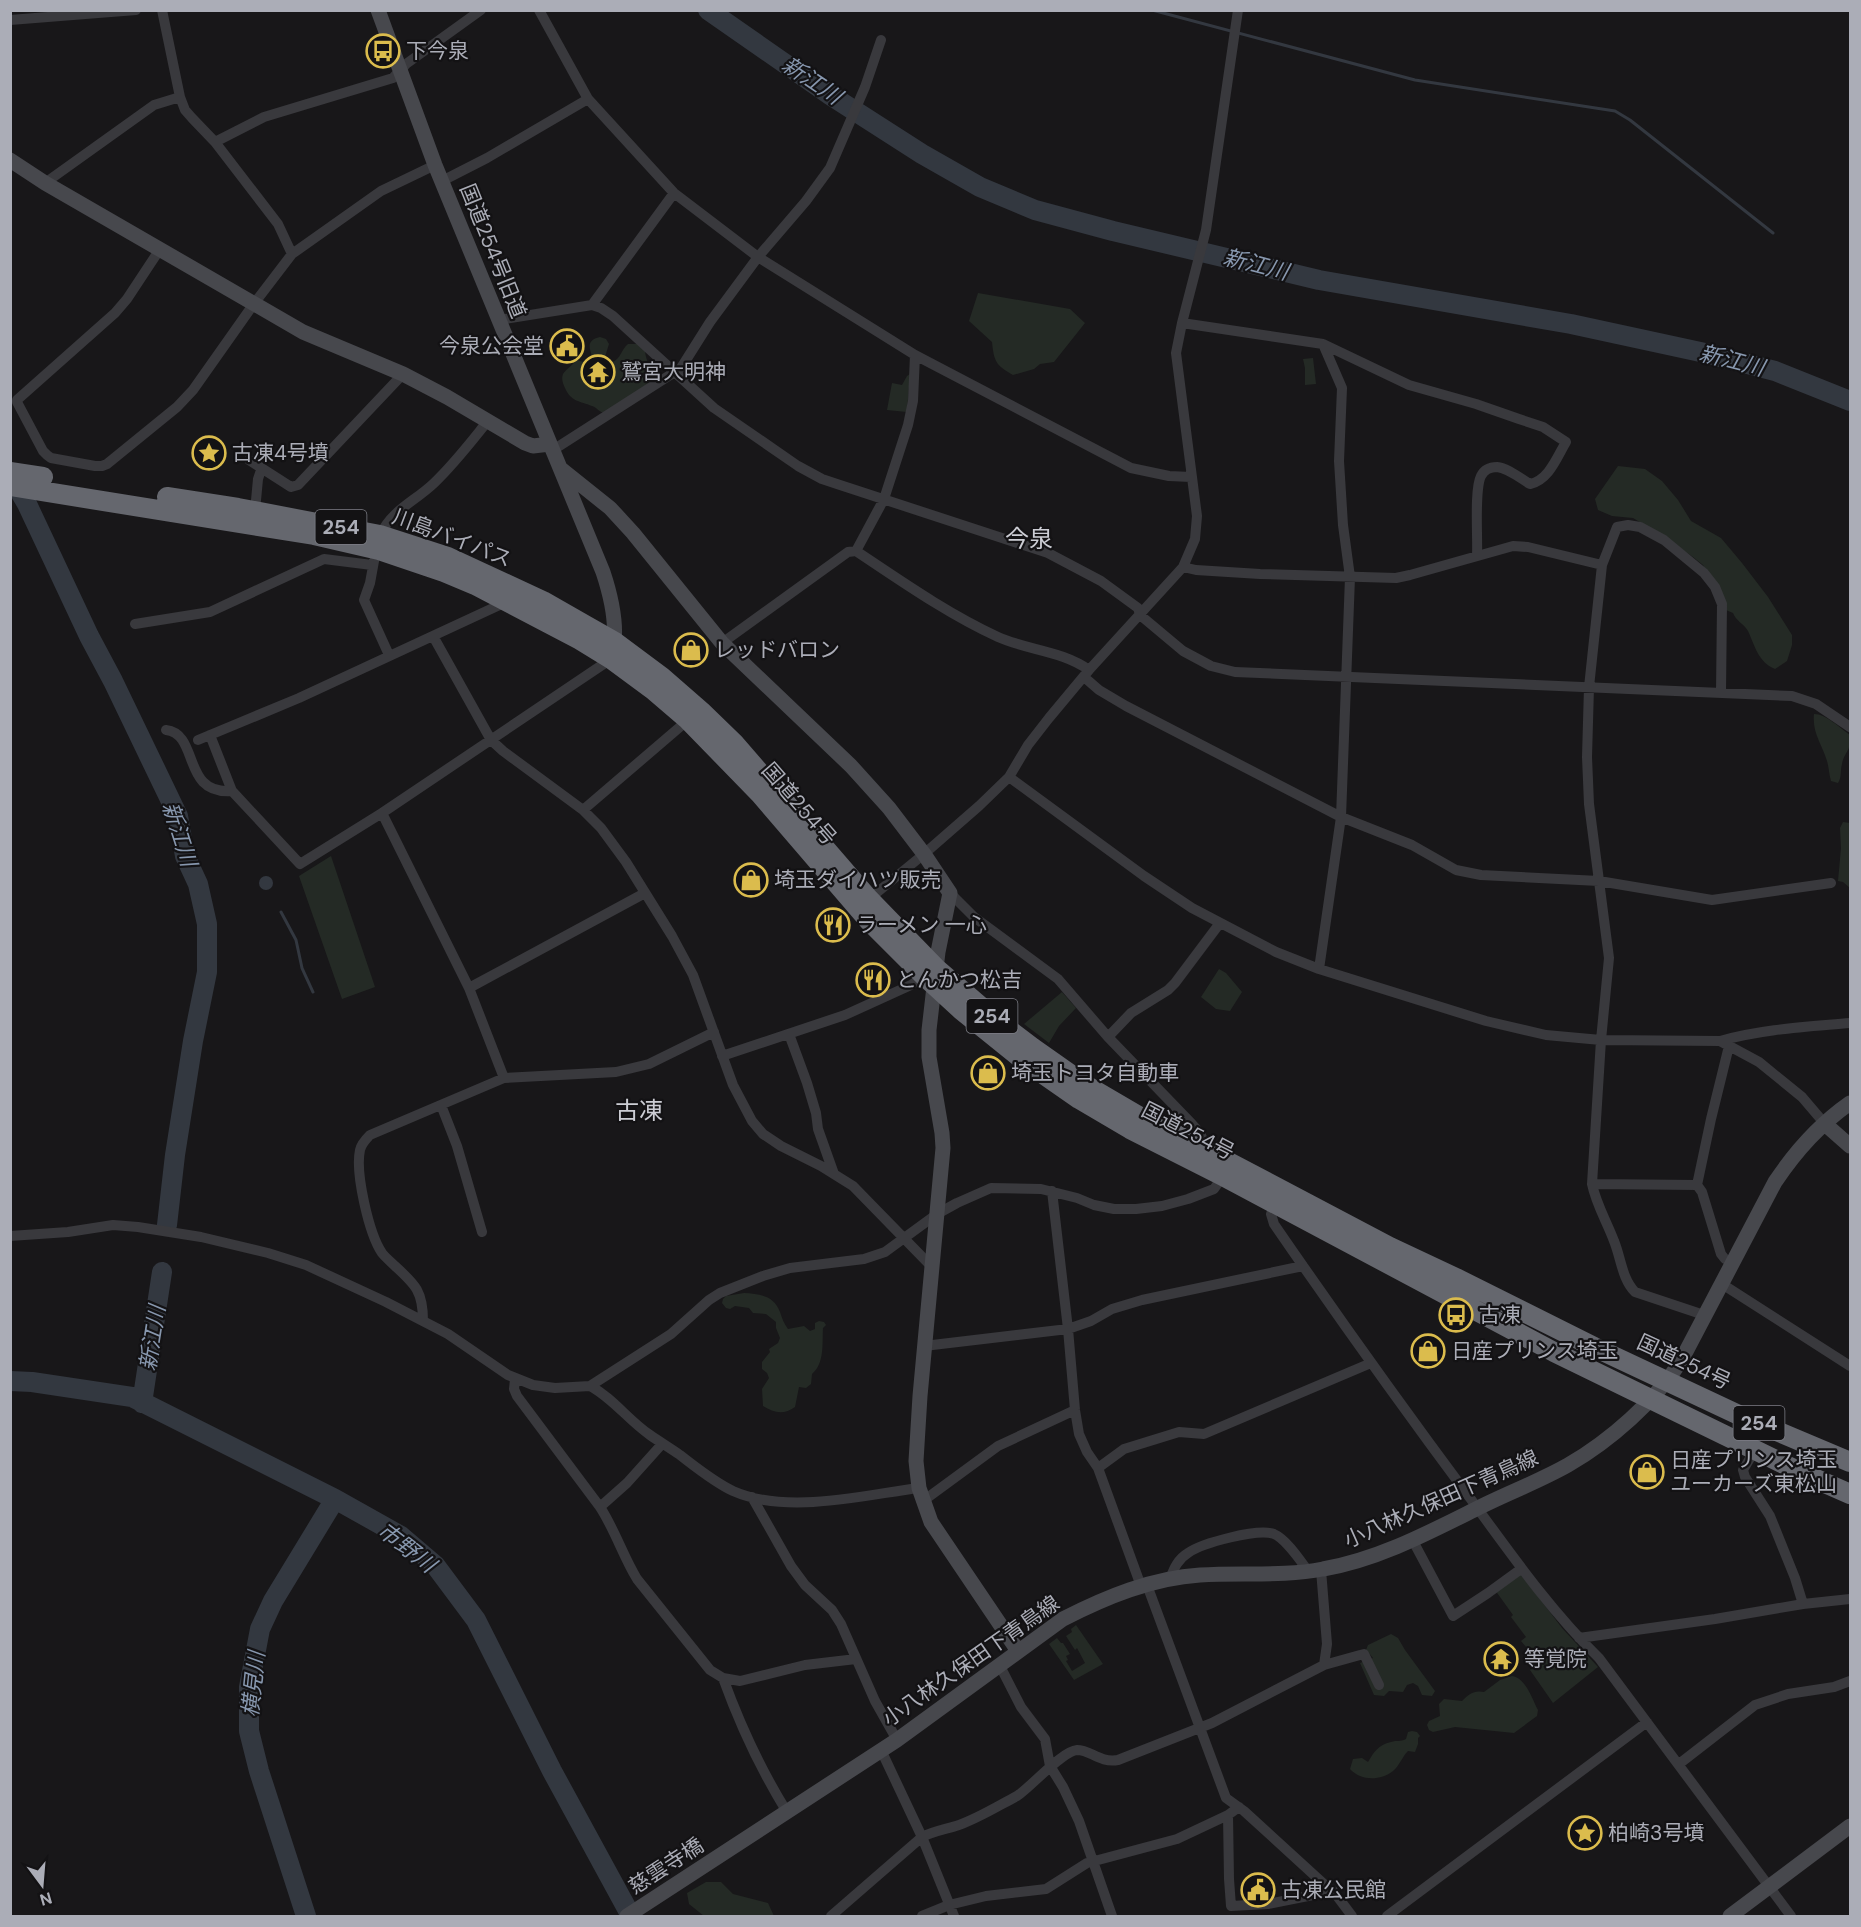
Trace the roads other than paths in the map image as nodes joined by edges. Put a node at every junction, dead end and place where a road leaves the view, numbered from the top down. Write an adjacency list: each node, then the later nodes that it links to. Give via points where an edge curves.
1 (136, 10): 7 (street)
2 (162, 10): 10 (street)
3 (378, 10): 9 (street, 国道254号旧道)
4 (481, 10): 9 (street)
5 (539, 10): 11 (street)
6 (1238, 10): 24 (street, via 1205,236)
7 (10, 20)
8 (881, 40): 20 (street, via 830,168)
9 (399, 72): 12 (street, via 393,78 264,117); 14 (street, 国道254号旧道)
10 (180, 97): 12 (street, via 185,110); 16 (street, via 154,105)
11 (588, 99): 15 (street); 17 (street)
12 (215, 142): 19 (street, via 278,224)
13 (10, 160): 16 (street)
14 (435, 165): 15 (street, 国道254号旧道); 19 (street, via 381,190)
15 (442, 181): 23 (street, 国道254号旧道)
16 (45, 183): 18 (street)
17 (674, 194): 20 (street); 22 (street)
18 (160, 249): 21 (street); 21 (street, via 115,313 17,399 43,451 51,458 95,466 107,464 194,390)
19 (292, 254): 21 (street)
20 (758, 257): 26 (street); 27 (street)
21 (253, 305): 28 (street, via 303,332)
22 (592, 305): 23 (street); 27 (street, via 614,316)
23 (499, 320): 30 (street, 国道254号旧道)
24 (1182, 323): 25 (street); 35 (street, via 1176,353)
25 (1323, 344): 42 (street, via 1409,385 1527,422 1566,441 1548,473 1535,483 1496,467 1482,474 1478,485); 45 (street, via 1342,388 1339,461)
26 (915, 355): 35 (street, via 1131,468); 38 (street, via 912,412)
27 (675, 372): 30 (street); 38 (street, via 714,408 798,466 822,479)
28 (403, 374): 29 (street); 33 (street, via 298,485 291,487)
29 (487, 422): 30 (street, via 533,446); 40 (street, via 432,484 395,513 386,524)
30 (552, 447): 32 (street, 国道254号旧道)
31 (249, 460): 33 (street)
32 (560, 468): 50 (street, via 617,517); 51 (street, 国道254号旧道, via 609,591)
33 (261, 470): 39 (street)
34 (10, 472): 36 (highway, 川島バイパス / 254)
35 (1191, 477): 44 (street, via 1197,516 1195,539)
36 (50, 485): 37 (highway, 川島バイパス / 254); 39 (highway, 川島バイパス / 254); 40 (highway, 川島バイパス / 254)
37 (10, 486)
38 (884, 498): 41 (street); 47 (street, via 1048,553 1101,581 1138,608)
39 (255, 511): 40 (highway, 川島バイパス / 254)
40 (377, 550): 46 (highway, 川島バイパス / 254, via 444,572); 48 (street, via 324,559 210,612); 51 (highway, 川島バイパス / 254, via 448,558 543,601); 52 (street, via 364,600)
41 (856, 551): 50 (street, via 848,552); 53 (street, via 913,590 990,633 1082,665)
42 (1477, 555): 43 (street, via 1513,546); 45 (street, via 1396,578)
43 (1602, 566): 55 (street); 56 (street, via 1617,526 1628,525 1664,540 1704,573 1722,604)
44 (1183, 567): 45 (street); 47 (street)
45 (1350, 577): 54 (street)
46 (506, 602): 49 (street); 51 (highway, 川島バイパス / 254, via 580,640)
47 (1140, 615): 53 (street); 54 (street, via 1183,651 1211,666 1234,672)
48 (135, 624)
49 (433, 636): 52 (street); 62 (street)
50 (722, 643): 68 (street, via 851,766)
51 (613, 651): 57 (highway, 国道254号 / 254); 62 (street); 73 (highway, 国道254号 / 254, via 662,677 701,711 735,744)
52 (389, 655): 60 (street)
53 (1086, 674): 63 (street, via 1028,745); 67 (street, via 1099,690 1126,706)
54 (1346, 676): 55 (street); 67 (street)
55 (1589, 687): 56 (street); 69 (street, via 1589,804)
56 (1721, 692): 58 (street, via 1792,696 1816,704)
57 (688, 720): 65 (street); 76 (highway, 国道254号 / 254, via 760,794 869,921)
58 (1851, 727)
59 (166, 730): 64 (street, via 178,734 201,781 210,789)
60 (210, 735): 61 (street); 64 (street)
61 (198, 740)
62 (490, 740): 65 (street); 66 (street)
63 (1009, 777): 68 (street); 74 (street, via 1144,876)
64 (232, 791): 66 (street, via 300,864)
65 (583, 810): 71 (street, via 601,828)
66 (382, 813): 77 (street)
67 (1341, 817): 69 (street, via 1412,845 1456,870); 75 (street)
68 (924, 854): 72 (street); 73 (street)
69 (1599, 881): 70 (street, via 1712,900); 82 (street, via 1609,958)
70 (1831, 883)
71 (645, 893): 77 (street); 79 (street, via 693,975)
72 (950, 893): 76 (street); 81 (street, via 974,917 1058,979)
73 (869, 899): 76 (highway, 国道254号 / 254)
74 (1220, 923): 75 (street); 81 (street, via 1175,983 1131,1013)
75 (1319, 969): 82 (street, via 1491,1023 1546,1035)
76 (932, 977): 80 (street); 90 (highway, 国道254号 / 254, via 1068,1073); 92 (highway, 国道254号 / 254, via 961,1010 1079,1099); 97 (street, via 929,1057 943,1141)
77 (469, 988): 85 (street)
78 (1851, 1023): 83 (street, via 1776,1029 1741,1035)
79 (714, 1032): 84 (street); 85 (street, via 649,1064 616,1072)
80 (789, 1034): 84 (street); 91 (street)
81 (1108, 1037): 90 (street, via 1200,1133)
82 (1601, 1040): 83 (street); 93 (street)
83 (1725, 1044): 88 (street, via 1759,1062 1802,1096); 94 (street)
84 (722, 1056): 91 (street, via 743,1106 763,1134)
85 (504, 1078): 87 (street)
86 (1851, 1103): 88 (street, 小八林久保田下青鳥線)
87 (441, 1105): 98 (street); 106 (street, via 370,1135 360,1148 361,1189 376,1241 420,1294)
88 (1825, 1124): 89 (street); 101 (street, 小八林久保田下青鳥線, via 1789,1161)
89 (1851, 1146)
90 (1208, 1152): 112 (highway, 国道254号 / 254, via 1390,1247)
91 (834, 1174): 100 (street, via 854,1186)
92 (1223, 1176): 95 (street, via 1214,1189 1188,1199 1136,1209 1094,1205); 96 (highway, 国道254号 / 254)
93 (1592, 1184): 94 (street); 105 (street, via 1629,1286 1635,1292)
94 (1697, 1185): 101 (street, via 1721,1254)
95 (1052, 1191): 97 (street, via 991,1188); 107 (street)
96 (1275, 1204): 102 (street, via 1271,1218); 114 (highway, 国道254号 / 254)
97 (937, 1214): 100 (street); 103 (street)
98 (482, 1232)
99 (10, 1236): 106 (street, via 113,1225 229,1243 306,1265)
100 (903, 1240): 103 (street); 113 (street, via 864,1259 790,1269 720,1293 671,1334)
101 (1732, 1262): 104 (street, 小八林久保田下青鳥線)
102 (1303, 1266): 107 (street, via 1142,1300); 109 (street)
103 (932, 1267): 108 (street)
104 (1722, 1284): 105 (street, 小八林久保田下青鳥線); 110 (street)
105 (1704, 1315): 112 (street, 小八林久保田下青鳥線)
106 (423, 1321): 111 (street)
107 (1068, 1329): 108 (street); 115 (street)
108 (924, 1346): 120 (street, via 916,1461)
109 (1371, 1363): 119 (street, via 1203,1434 1179,1432 1124,1449); 124 (street)
110 (1851, 1366)
111 (515, 1379): 113 (street, via 544,1387); 123 (street, via 517,1396)
112 (1668, 1382): 114 (street, 小八林久保田下青鳥線); 118 (highway, 国道254号 / 254)
113 (590, 1386): 116 (street, via 605,1394)
114 (1651, 1399): 117 (highway, 国道254号 / 254); 124 (street, 小八林久保田下青鳥線, via 1570,1464)
115 (1075, 1410): 119 (street, via 1079,1434); 120 (street, via 998,1446)
116 (662, 1444): 122 (street, via 721,1485); 123 (street)
117 (1755, 1450): 121 (highway, 国道254号 / 254); 131 (street, via 1743,1470 1744,1477 1770,1516)
118 (1851, 1462)
119 (1098, 1468): 129 (street)
120 (921, 1494): 122 (street, via 809,1502); 133 (street, via 942,1540)
121 (1851, 1494)
122 (752, 1497): 134 (street, via 798,1576 841,1624)
123 (600, 1507): 137 (street, via 637,1579 710,1670)
124 (1477, 1508): 125 (street, 小八林久保田下青鳥線); 126 (street)
125 (1412, 1539): 126 (street, via 1453,1616); 127 (street, 小八林久保田下青鳥線, via 1371,1557)
126 (1521, 1569): 132 (street)
127 (1315, 1570): 128 (street, 小八林久保田下青鳥線); 128 (street, via 1270,1532 1228,1538 1190,1551 1178,1561); 136 (street, via 1327,1644)
128 (1170, 1579): 129 (street, 小八林久保田下青鳥線)
129 (1144, 1585): 133 (street, 小八林久保田下青鳥線, via 1063,1619); 141 (street)
130 (1851, 1599): 131 (street)
131 (1803, 1604): 132 (street)
132 (1579, 1638): 140 (street)
133 (1018, 1651): 135 (street, 小八林久保田下青鳥線)
134 (856, 1659): 137 (street, via 805,1665 740,1681); 142 (street)
135 (999, 1664): 142 (street, 小八林久保田下青鳥線); 145 (street, via 1021,1707 1045,1739)
136 (1324, 1665): 139 (street, via 1364,1654); 141 (street)
137 (723, 1678): 147 (street, via 769,1784)
138 (1851, 1681): 144 (street, via 1755,1705)
139 (1379, 1685)
140 (1647, 1722): 144 (street); 162 (street)
141 (1201, 1728): 145 (street, via 1118,1760 1077,1750); 146 (street, via 1226,1798)
142 (897, 1740): 143 (street, 小八林久保田下青鳥線)
143 (881, 1750): 147 (street, 小八林久保田下青鳥線); 150 (street)
144 (1679, 1764): 153 (street)
145 (1050, 1766): 150 (street, via 1017,1796 972,1820); 152 (street, via 1079,1821)
146 (1239, 1807): 148 (street); 154 (street)
147 (787, 1812): 151 (street, 小八林久保田下青鳥線)
148 (1228, 1815): 152 (street, via 1177,1839); 154 (street, via 1232,1906 1268,1904)
149 (1848, 1831): 153 (street)
150 (922, 1837): 155 (street); 157 (street)
151 (727, 1851): 156 (street, 慈雲寺橋)
152 (1093, 1861): 155 (street, via 1046,1889); 160 (street)
153 (1769, 1887): 163 (street); 164 (street)
154 (1332, 1891): 161 (street)
155 (949, 1905): 158 (street); 159 (street)
156 (627, 1917)
157 (831, 1917)
158 (922, 1917)
159 (954, 1917)
160 (1112, 1917)
161 (1352, 1917)
162 (1387, 1917)
163 (1730, 1917)
164 (1791, 1917)

